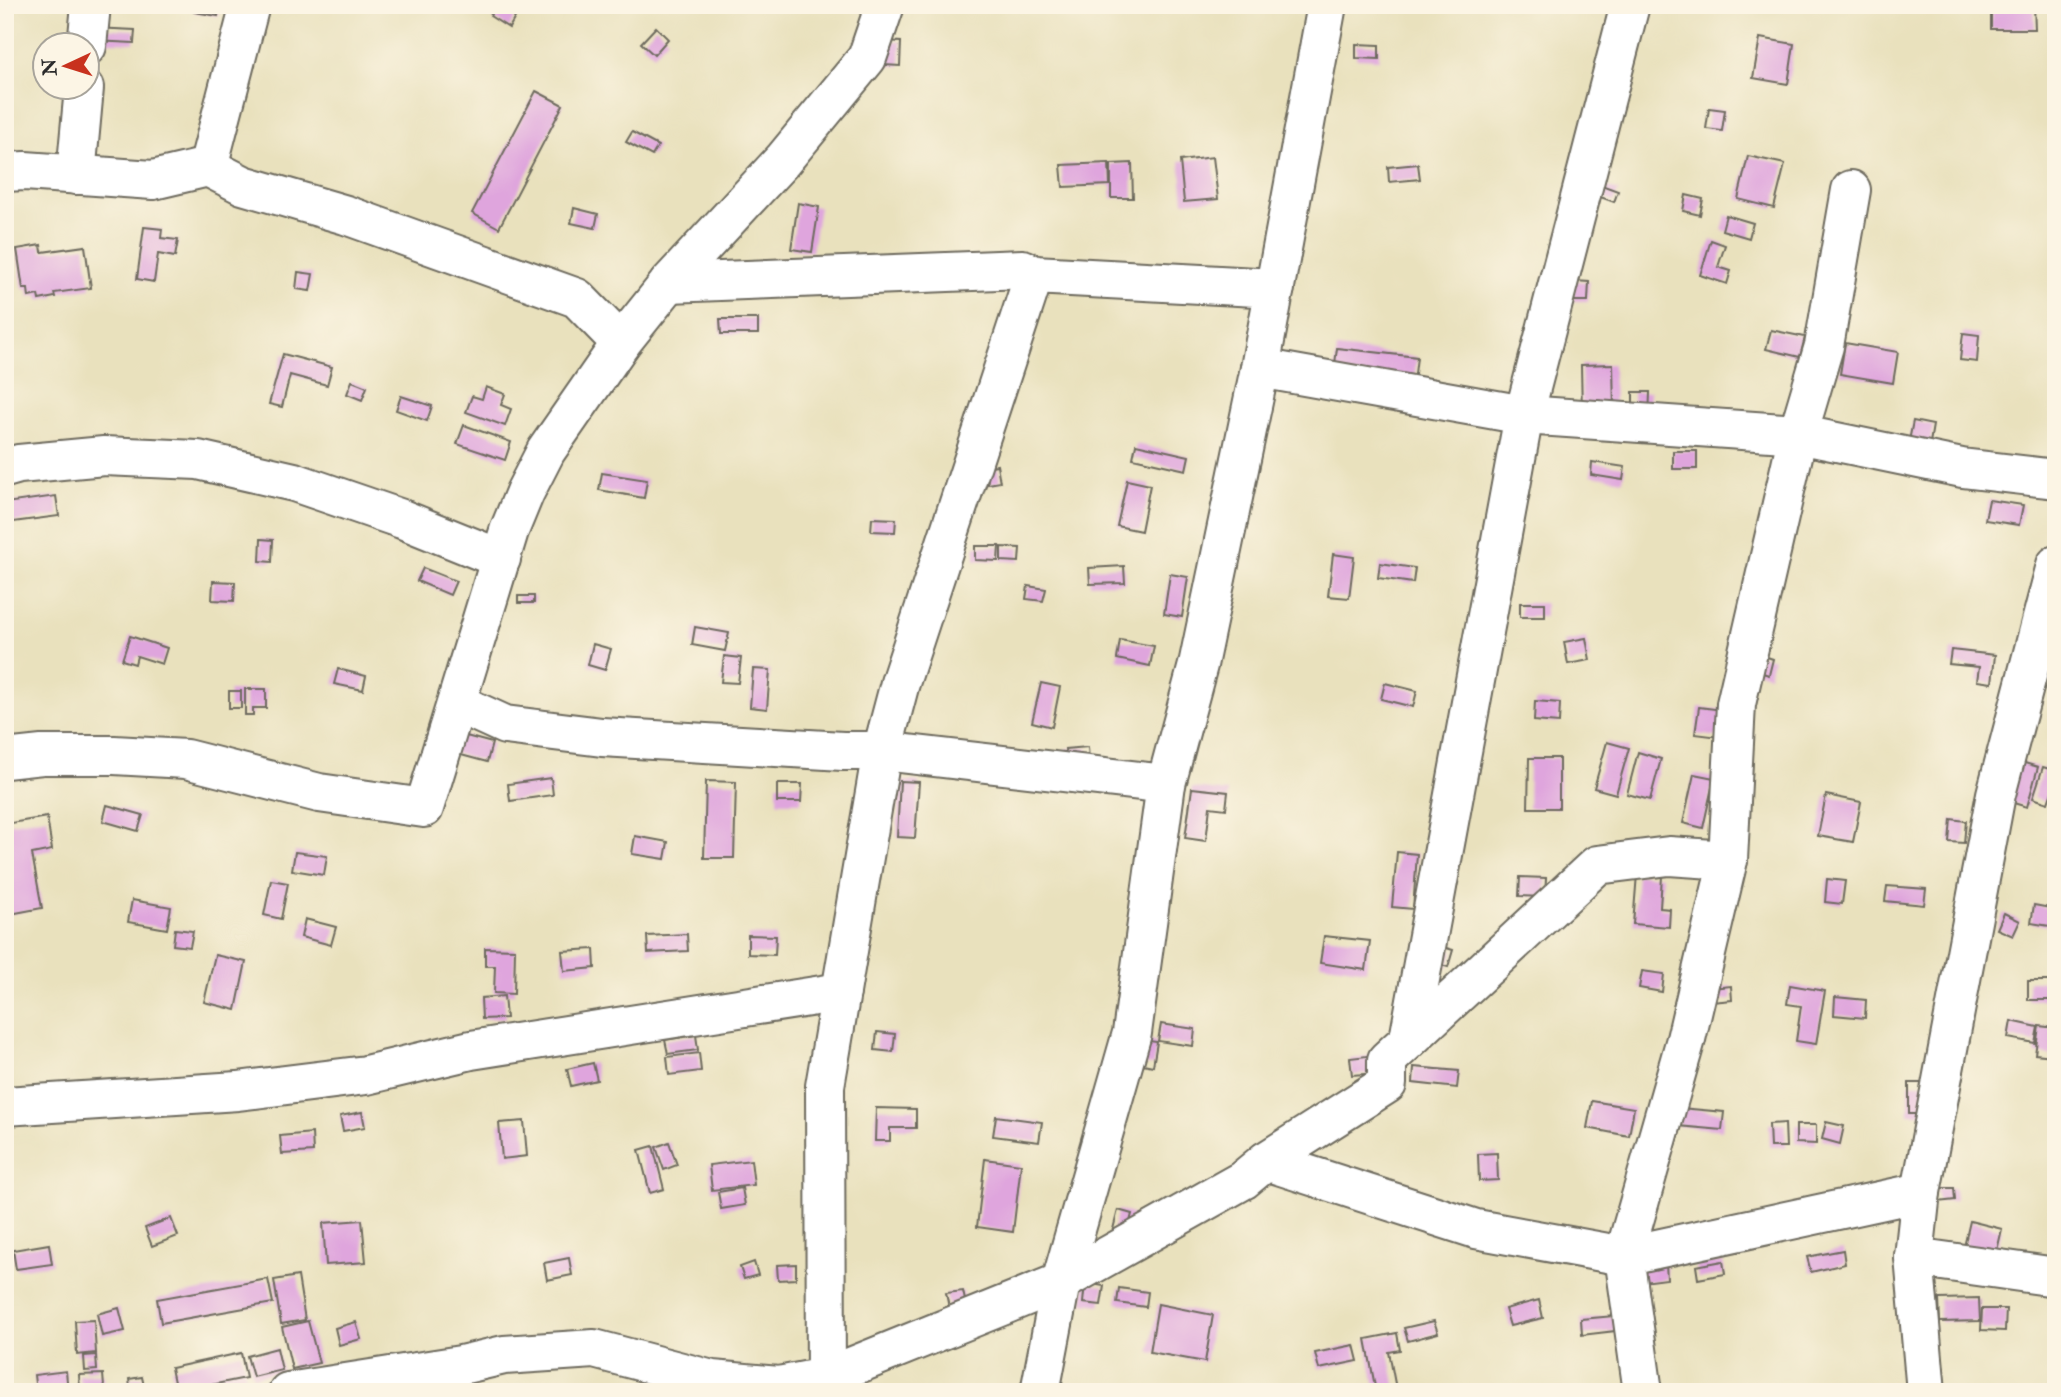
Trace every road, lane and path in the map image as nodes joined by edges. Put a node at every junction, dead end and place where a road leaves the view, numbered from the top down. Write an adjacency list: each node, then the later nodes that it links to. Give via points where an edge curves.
1 (91, 5): 6 (street)
2 (250, 5): 8 (street)
3 (885, 5): 13 (street, via 867,58 783,160)
4 (1327, 5): 14 (street)
5 (1630, 5): 17 (street)
6 (88, 32)
7 (83, 102): 10 (street)
8 (208, 166): 10 (street, via 153,180); 15 (street, via 243,185 346,215 577,298)
9 (5, 172): 10 (street)
10 (76, 175)
11 (1851, 190): 18 (street, via 1824,346)
12 (1034, 275): 13 (street, via 1023,269); 14 (street); 24 (street, via 900,683)
13 (669, 283): 15 (street)
14 (1275, 288): 16 (street)
15 (621, 342): 21 (street, via 546,451)
16 (1260, 368): 17 (street); 26 (street, via 1198,666)
17 (1524, 415): 18 (street); 29 (street)
18 (1798, 434): 20 (street, via 1962,468); 27 (street, via 1736,704)
19 (5, 468): 21 (street, via 104,456 198,460 294,482)
20 (2056, 479)
21 (500, 559): 23 (street)
22 (2056, 565): 32 (street, via 1996,794)
23 (457, 703): 24 (street, via 505,725 602,737); 25 (street, via 424,808 319,793 187,759 42,755)
24 (882, 751): 26 (street); 28 (street)
25 (5, 759)
26 (1166, 784): 36 (street, via 1132,1032)
27 (1728, 860): 29 (street, via 1669,856 1597,865); 33 (street, via 1686,1039)
28 (841, 992): 30 (street, via 471,1050 366,1076 238,1091); 37 (street, via 825,1086)
29 (1409, 1039): 31 (street, via 1387,1059 1387,1084)
30 (5, 1106)
31 (1266, 1161): 33 (street, via 1476,1229); 36 (street, via 1243,1180)
32 (1921, 1192): 33 (street); 34 (street)
33 (1624, 1256): 40 (street)
34 (1914, 1257): 35 (street); 41 (street)
35 (2056, 1277)
36 (1061, 1282): 37 (street); 39 (street)
37 (826, 1385): 38 (street, via 712,1380 594,1349 504,1354)
38 (288, 1392)
39 (1040, 1392)
40 (1643, 1392)
41 (1926, 1392)

